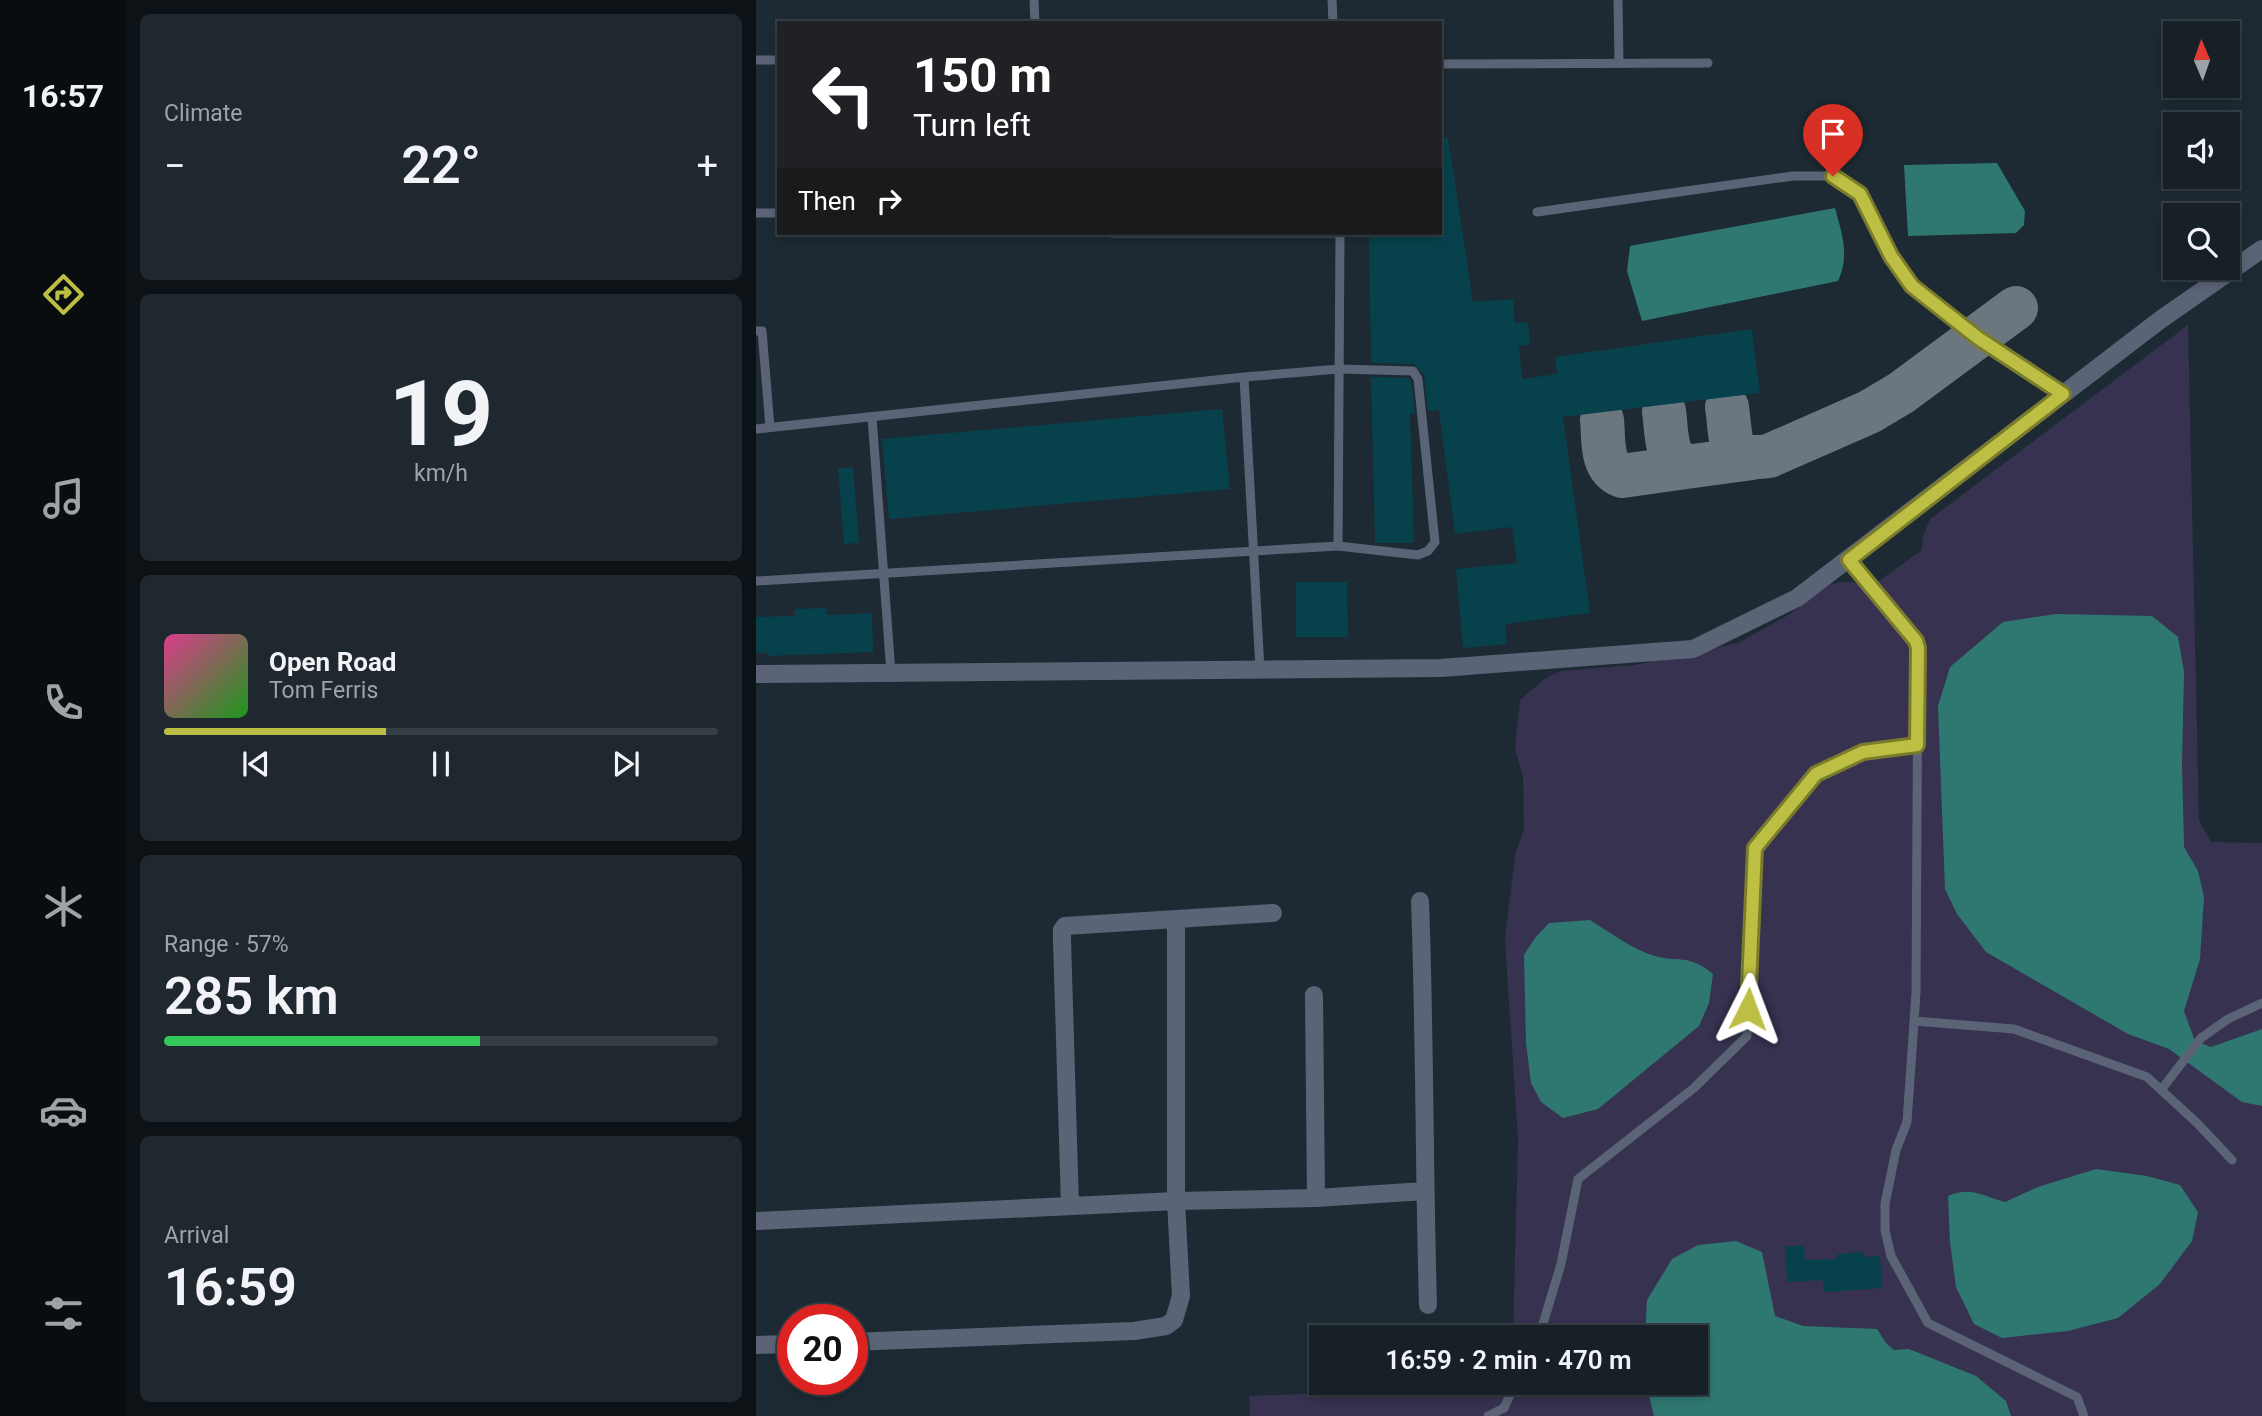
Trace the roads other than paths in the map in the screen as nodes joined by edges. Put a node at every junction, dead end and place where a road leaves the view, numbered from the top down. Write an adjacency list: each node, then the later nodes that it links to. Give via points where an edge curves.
1 (1034, 0): 4 (lane)
2 (1332, 0): 5 (lane)
3 (1618, 0): 8 (lane)
4 (1035, 21)
5 (1333, 21)
6 (756, 60): 7 (lane)
7 (777, 60)
8 (1619, 63): 9 (lane); 10 (lane)
9 (1708, 63)
10 (1442, 64)
11 (1537, 212): 19 (lane, via 1793,176 1833,176 1860,194 1891,256 1912,286 1978,338)
12 (756, 213): 13 (lane)
13 (777, 213)
14 (1340, 235): 17 (lane)
15 (2262, 249): 19 (street)
16 (756, 331): 21 (lane, via 762,331)
17 (1339, 369): 18 (lane); 23 (lane); 23 (lane, via 1416,374 1435,542 1418,555)
18 (1244, 377): 20 (lane); 24 (lane)
19 (2063, 394): 25 (street)
20 (872, 416): 21 (lane); 26 (lane)
21 (770, 428): 22 (lane)
22 (756, 429)
23 (1338, 546): 24 (lane)
24 (1253, 550): 26 (lane); 28 (lane)
25 (1849, 560): 28 (street, via 1797,598 1693,649 1441,668); 31 (lane, via 1916,641)
26 (885, 573): 27 (lane); 29 (lane)
27 (756, 581)
28 (1260, 670): 29 (street)
29 (891, 673): 30 (street)
30 (756, 674)
31 (1917, 745): 37 (lane); 46 (lane, via 1863,752 1816,774 1755,848 1747,1036 1694,1088 1578,1179)
32 (1420, 901): 40 (street)
33 (1273, 913): 34 (street)
34 (1176, 919): 42 (street); 43 (street, via 1065,926 1062,930)
35 (1314, 995): 41 (street)
36 (2262, 1003): 38 (lane, via 2202,1038)
37 (1914, 1021): 38 (lane, via 2014,1028 2147,1077); 52 (lane, via 1907,1122 1885,1204 1891,1256 1928,1323 2077,1398)
38 (2161, 1090): 39 (lane)
39 (2232, 1160)
40 (1425, 1191): 41 (street); 45 (street)
41 (1316, 1198): 42 (street)
42 (1176, 1201): 43 (street); 47 (street, via 1181,1296 1174,1320 1166,1326)
43 (1070, 1206): 44 (street)
44 (756, 1221)
45 (1428, 1305)
46 (1543, 1325)
47 (868, 1341)
48 (777, 1344): 49 (street)
49 (756, 1345)
50 (1510, 1395): 51 (lane, via 1504,1408)
51 (1488, 1416)
52 (2084, 1416)

